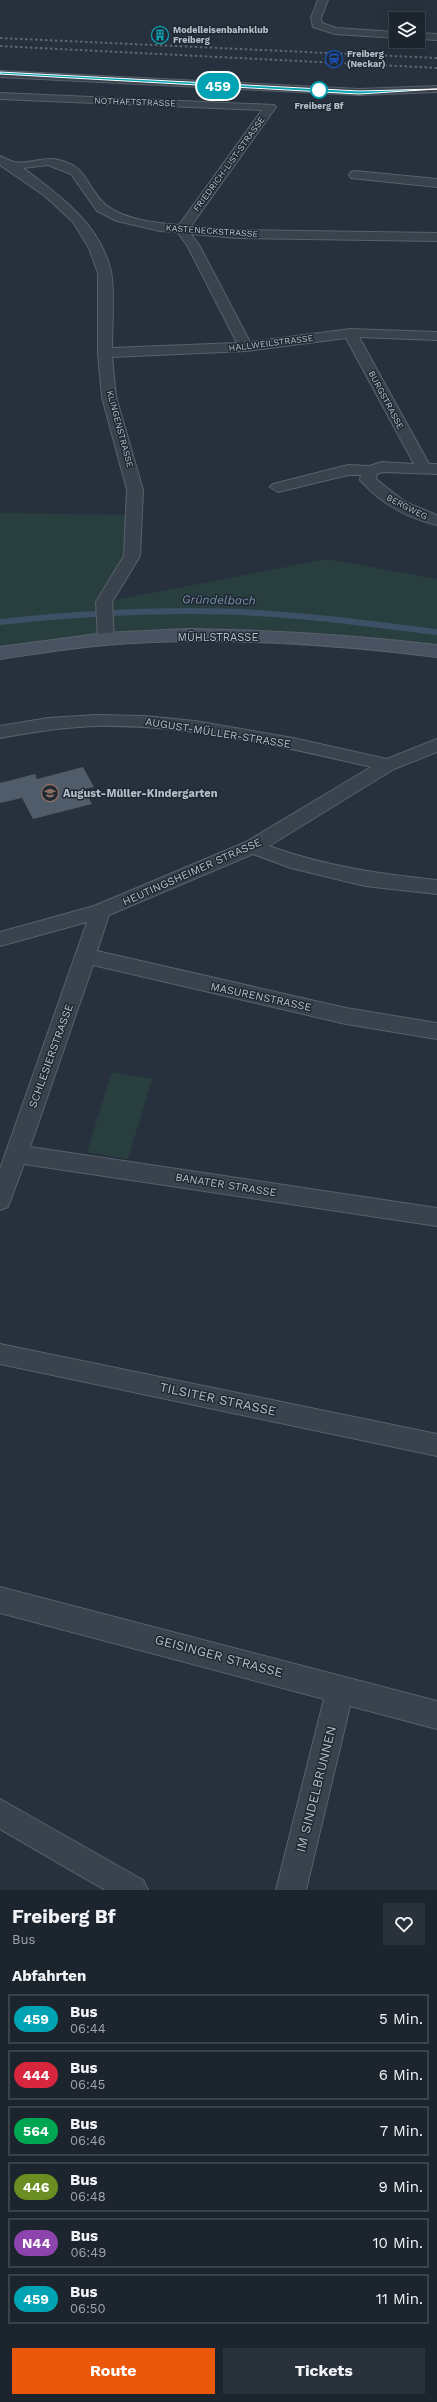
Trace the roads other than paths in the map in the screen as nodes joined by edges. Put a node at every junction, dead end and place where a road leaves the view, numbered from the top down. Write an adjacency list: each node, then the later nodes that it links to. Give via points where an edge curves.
1 (323, 0): 2 (street, via 316,18 317,25 335,30)
2 (389, 34)
3 (425, 36): 4 (street)
4 (437, 37)
5 (0, 74): 6 (street, via 359,92)
6 (437, 89)
7 (0, 96): 8 (street, NOTHAFTSTRASSE)
8 (270, 107): 13 (street, FRIEDRICH-LIST-STRASSE)
9 (0, 160): 10 (street, KLINGENSTRASSE)
10 (12, 166): 13 (street, KASTENECKSTRASSE, via 48,161 63,165 75,171 101,208 122,218); 18 (street, KLINGENSTRASSE, via 49,193 78,220 96,248 105,273)
11 (355, 175): 12 (street)
12 (437, 184)
13 (182, 230): 14 (street, KASTENECKSTRASSE, via 238,234); 17 (street, via 193,245)
14 (437, 237)
15 (350, 333): 16 (street, HALLWEILSTRASSE); 17 (street, HALLWEILSTRASSE); 19 (street, BURGSTRASSE)
16 (437, 336)
17 (246, 347): 18 (street, HALLWEILSTRASSE)
18 (105, 353): 23 (street, KLINGENSTRASSE, via 109,397 135,490 132,556 104,602)
19 (430, 468): 20 (street, via 382,467)
20 (370, 471): 21 (street, via 348,470); 22 (street, BERGWEG, via 368,480 379,493 427,518)
21 (278, 488)
22 (437, 520)
23 (105, 633): 24 (main road, MÜHLSTRASSE, via 244,636); 25 (main road, MÜHLSTRASSE)
24 (437, 651)
25 (0, 653)
26 (0, 732): 28 (street, AUGUST-MÜLLER-STRASSE, via 56,722 92,719 133,720 196,727 319,749)
27 (437, 745): 28 (street, HEUTINGSHEIMER STRASSE)
28 (388, 765): 29 (street, HEUTINGSHEIMER STRASSE)
29 (253, 847): 30 (street, via 290,861 365,879); 31 (street, HEUTINGSHEIMER STRASSE)
30 (437, 887)
31 (100, 911): 32 (street, HEUTINGSHEIMER STRASSE); 33 (street, SCHLESIERSTRASSE)
32 (0, 939)
33 (86, 956): 34 (street, MASURENSTRASSE, via 346,1016); 35 (street, SCHLESIERSTRASSE)
34 (437, 1031)
35 (16, 1154): 36 (street, SCHLESIERSTRASSE); 37 (street, BANATER STRASSE)
36 (0, 1201)
37 (437, 1217)
38 (0, 1354): 39 (street, TILSITER STRASSE)
39 (437, 1445)
40 (0, 1600): 41 (street, GEISINGER STRASSE)
41 (340, 1688): 42 (street, GEISINGER STRASSE); 45 (street, IM SINDELBRUNNEN)
42 (437, 1715)
43 (0, 1813): 44 (street)
44 (134, 1890)
45 (291, 1890)

